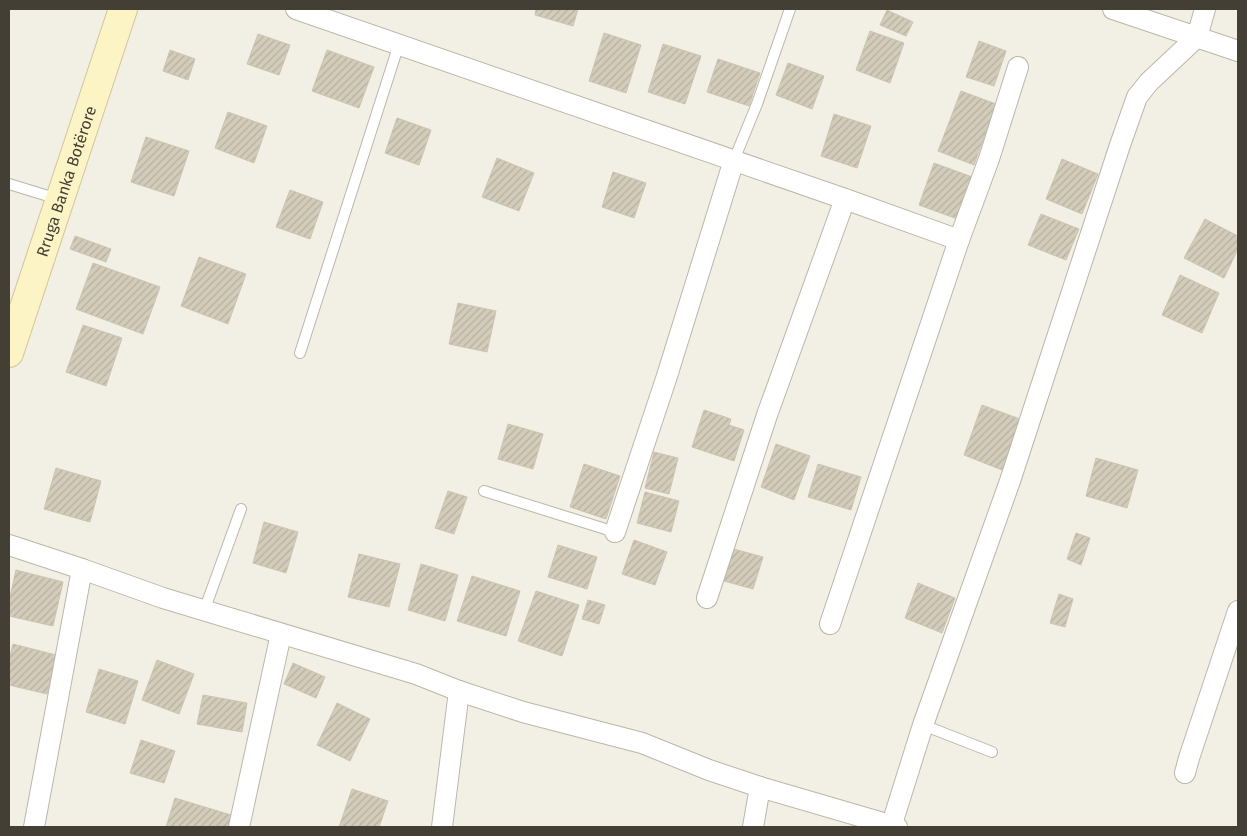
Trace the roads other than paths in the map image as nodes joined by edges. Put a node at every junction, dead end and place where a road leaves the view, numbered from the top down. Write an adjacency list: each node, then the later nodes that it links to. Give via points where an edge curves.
1 (123, 9): 13 (street, Rruga Banka Botërore)
2 (296, 9): 7 (street)
3 (790, 9): 10 (lane)
4 (1113, 9): 6 (street)
5 (1205, 9): 6 (street)
6 (1197, 37): 8 (street); 28 (street, via 1137,97 1010,481)
7 (399, 44): 10 (street); 16 (lane)
8 (1238, 51)
9 (1018, 67): 14 (street)
10 (734, 160): 12 (street); 19 (street)
11 (9, 184): 13 (lane)
12 (846, 198): 14 (street); 22 (street, via 767,415)
13 (59, 199): 15 (street, Rruga Banka Botërore)
14 (959, 240): 25 (street)
15 (9, 353)
16 (300, 353)
17 (484, 492): 19 (lane)
18 (241, 509): 23 (lane)
19 (615, 532)
20 (9, 545): 21 (street)
21 (82, 569): 23 (street); 32 (street)
22 (707, 598)
23 (204, 610): 26 (street)
24 (1238, 611): 30 (street)
25 (830, 624)
26 (281, 634): 27 (street, via 416,674); 33 (street)
27 (459, 691): 31 (street, via 523,712 642,743); 34 (street)
28 (923, 725): 29 (lane); 36 (street)
29 (992, 752)
30 (1185, 773)
31 (760, 787): 35 (street); 36 (street)
32 (34, 827)
33 (239, 827)
34 (442, 827)
35 (753, 827)
36 (893, 827)

